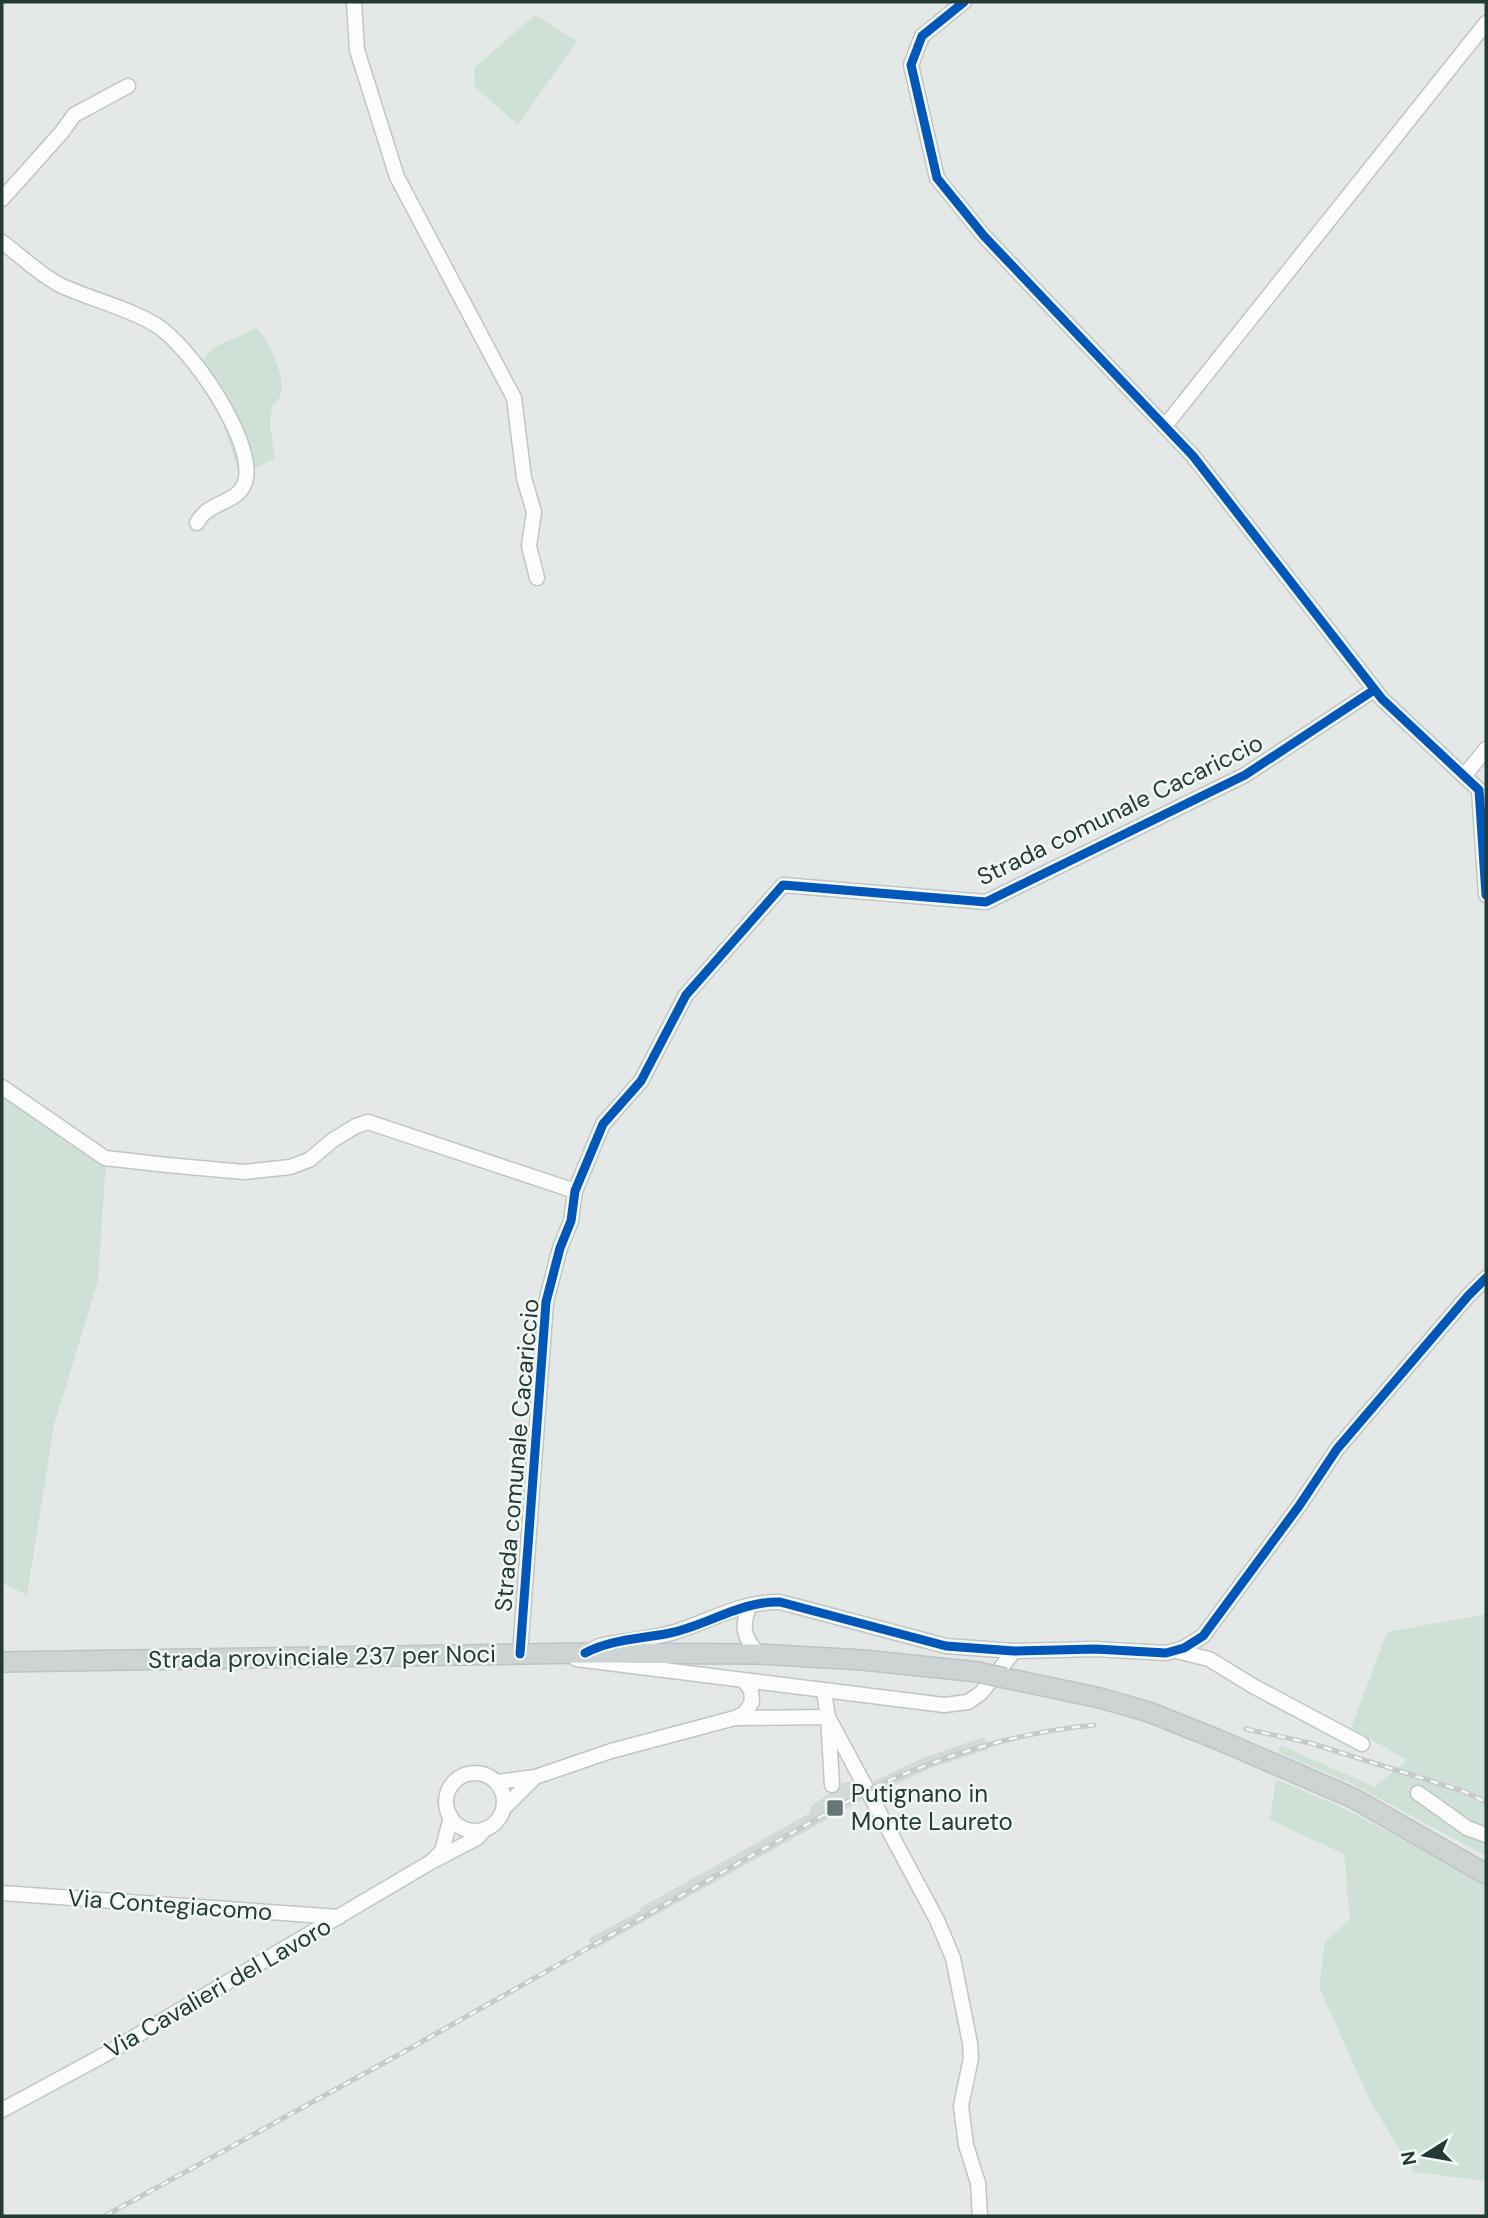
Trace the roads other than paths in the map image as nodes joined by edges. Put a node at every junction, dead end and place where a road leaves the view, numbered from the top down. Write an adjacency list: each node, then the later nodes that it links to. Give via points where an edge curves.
1 (354, 2): 9 (street, via 357,50 397,177 514,398 524,478 534,512 529,546)
2 (964, 2): 7 (street, via 922,36 911,65 937,177 984,236)
3 (1486, 23): 7 (street)
4 (128, 86): 5 (street, via 75,115)
5 (2, 199)
6 (2, 242): 8 (street, via 59,285 156,325 179,344 209,381 244,454 247,477 240,492 202,513)
7 (1165, 426): 10 (street)
8 (197, 523)
9 (537, 578)
10 (1374, 690): 12 (street); 15 (street, Strada comunale Cacariccio, via 1245,775 986,902 783,885 686,995 641,1082 603,1124)
11 (1486, 750): 12 (street)
12 (1464, 776): 13 (street, via 1479,790)
13 (1486, 895)
14 (2, 1087): 15 (street, via 105,1158 272,1171 309,1160 333,1140 368,1122)
15 (575, 1192): 21 (street, Strada comunale Cacariccio, via 571,1221 546,1302)
16 (1486, 1278): 19 (street, via 1337,1449 1202,1636)
17 (750, 1605): 18 (street, via 780,1602 947,1646); 20 (street, via 672,1633 599,1646); 23 (street, via 743,1628)
18 (1014, 1651): 19 (street); 26 (street, via 981,1693 968,1702 944,1706)
19 (1176, 1651): 29 (street, via 1209,1659)
20 (585, 1653): 22 (main road, Strada provinciale 237 per Noci); 23 (main road, Strada provinciale 237 per Noci)
21 (520, 1654): 22 (main road, Strada provinciale 237 per Noci); 24 (main road, Strada provinciale 237 per Noci)
22 (555, 1654): 25 (street, via 586,1662)
23 (759, 1654): 39 (main road, Strada provinciale 237 per Noci, bridge, via 978,1672 1149,1712 1353,1798)
24 (2, 1662)
25 (744, 1681): 26 (street); 28 (street, via 752,1702)
26 (824, 1692): 27 (street)
27 (828, 1717): 28 (street); 32 (street); 43 (street, via 953,1958 970,2043 961,2106 966,2145 978,2183)
28 (735, 1718): 30 (street)
29 (1362, 1744)
30 (535, 1777): 31 (street); 34 (street, Via Cavalieri del Lavoro)
31 (496, 1782): 34 (street); 35 (street, via 480,1773 454,1782 446,1799)
32 (832, 1785)
33 (1418, 1793): 37 (street, via 1467,1828)
34 (504, 1808): 36 (street, Via Cavalieri del Lavoro)
35 (451, 1817): 36 (street, via 466,1829); 38 (street, via 442,1851)
36 (485, 1829): 38 (street, Via Cavalieri del Lavoro, via 477,1838)
37 (1486, 1835)
38 (431, 1862): 41 (street, Via Cavalieri del Lavoro)
39 (1486, 1874)
40 (2, 1893): 41 (street, Via Contegiacomo)
41 (339, 1917): 42 (street, Via Cavalieri del Lavoro)
42 (2, 2110)
43 (979, 2216)

